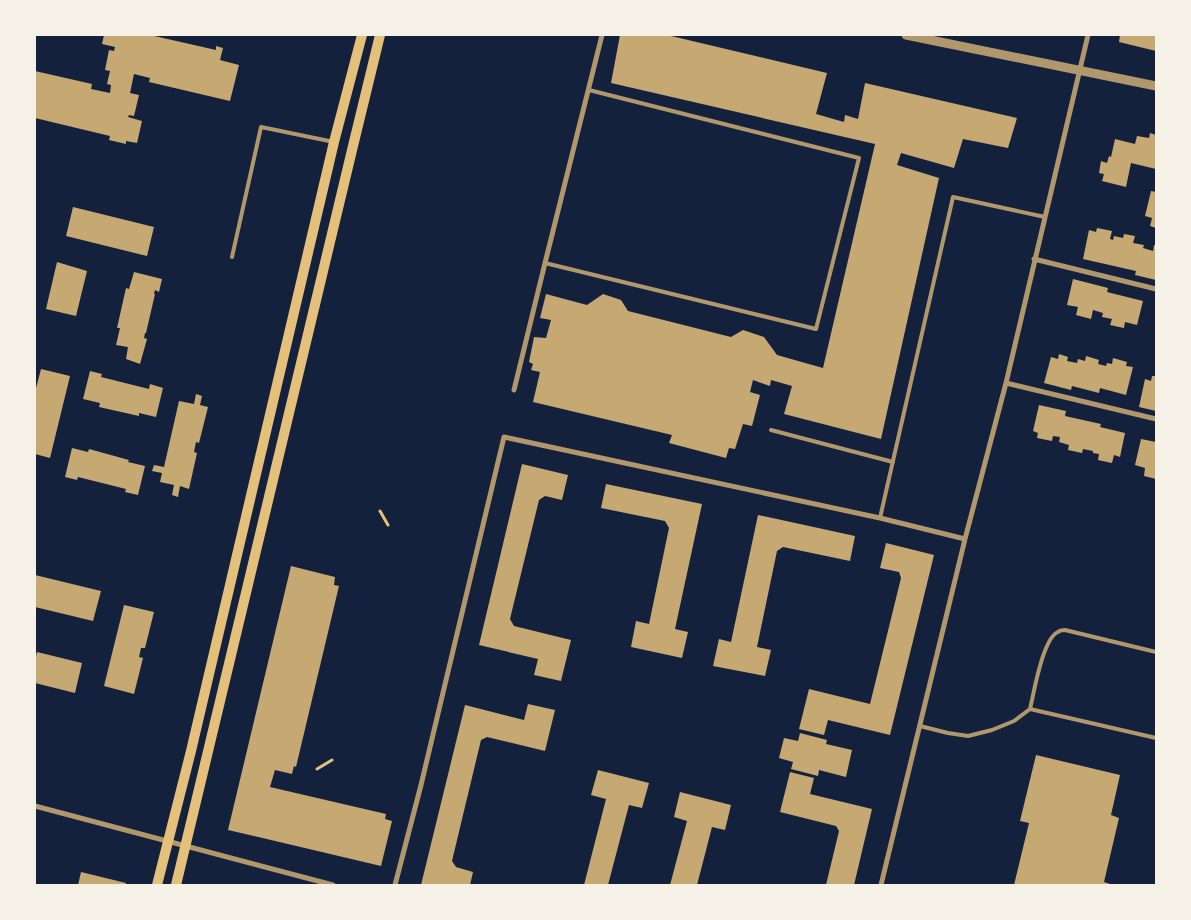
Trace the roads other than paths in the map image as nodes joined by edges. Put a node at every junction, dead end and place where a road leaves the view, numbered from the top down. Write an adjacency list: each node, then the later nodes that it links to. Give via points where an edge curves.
1 (362, 35): 10 (main road)
2 (380, 35): 29 (main road)
3 (602, 35): 9 (street)
4 (906, 35): 6 (street)
5 (1088, 35): 7 (street)
6 (916, 36): 7 (street)
7 (1080, 70): 8 (street); 11 (street)
8 (1156, 86)
9 (589, 90): 14 (street); 14 (lane, via 859,158 816,329)
10 (334, 142): 12 (lane, via 261,127); 28 (main road)
11 (1044, 217): 13 (street); 20 (lane, via 953,197)
12 (232, 257)
13 (1034, 259): 15 (street); 16 (street)
14 (544, 263): 17 (street)
15 (1156, 289)
16 (1006, 383): 18 (street); 22 (street)
17 (514, 390)
18 (1156, 419)
19 (771, 430): 20 (lane)
20 (893, 462): 21 (lane)
21 (880, 518): 22 (street); 33 (street, via 504,437)
22 (965, 539): 25 (street)
23 (1156, 652): 24 (lane, via 1066,630 1056,632 1044,652)
24 (1030, 709): 25 (lane, via 1014,721 968,736); 26 (lane)
25 (920, 726): 34 (street)
26 (1156, 738)
27 (35, 806): 28 (street)
28 (168, 841): 29 (street); 30 (main road)
29 (186, 845): 31 (main road); 32 (street)
30 (157, 885)
31 (176, 885)
32 (333, 885)
33 (395, 885)
34 (880, 885)

